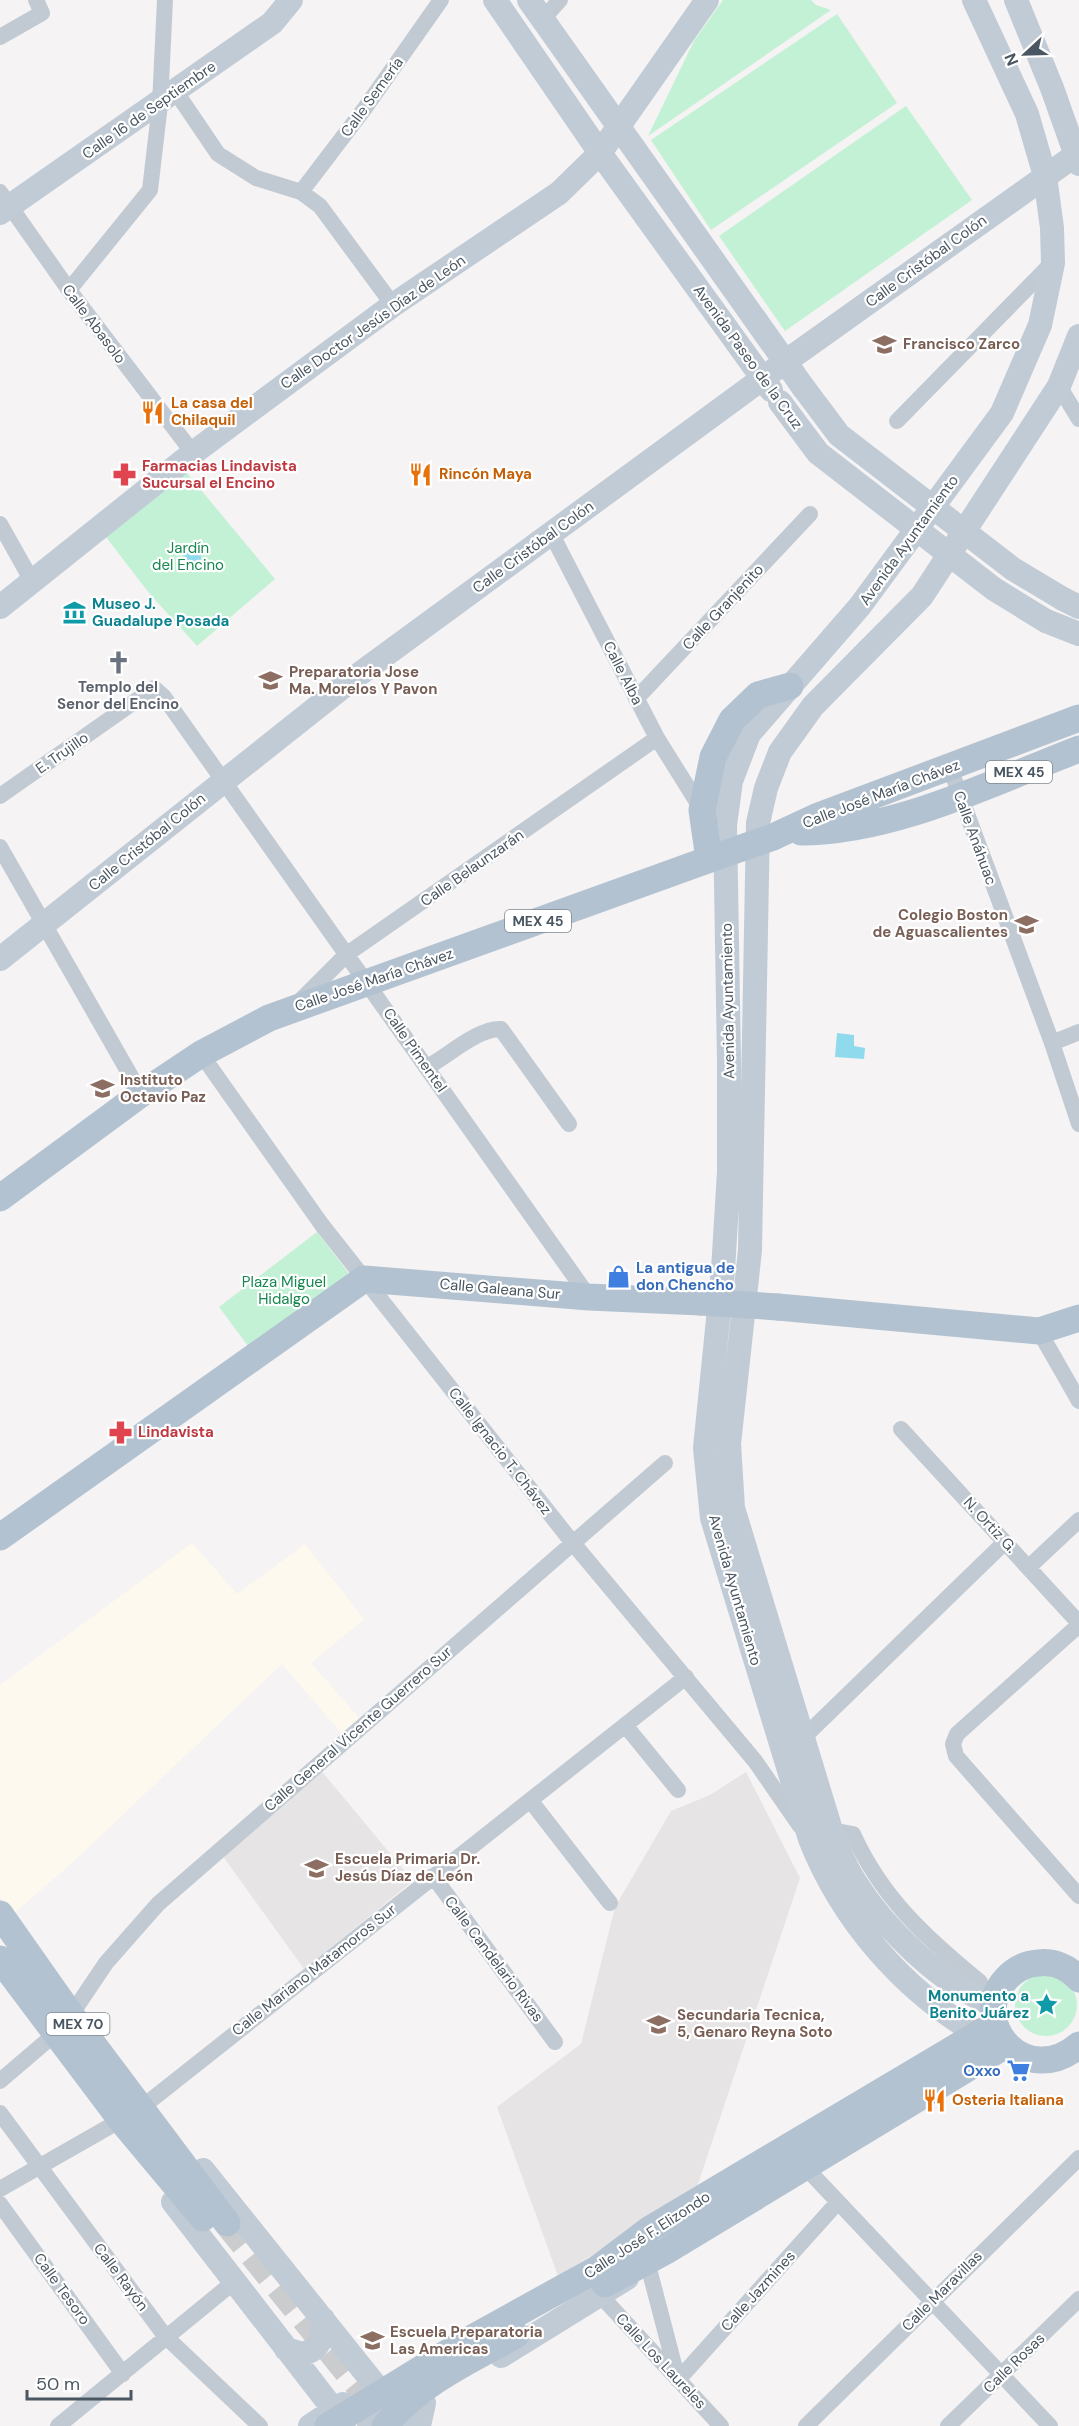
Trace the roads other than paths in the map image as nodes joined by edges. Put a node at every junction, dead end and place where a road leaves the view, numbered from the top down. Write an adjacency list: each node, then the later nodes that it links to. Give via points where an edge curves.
1 (36, 0): 11 (street, via 42,13)
2 (165, 0): 12 (street)
3 (291, 0): 12 (main road, Calle 16 de Septiembre, via 273,23)
4 (441, 0): 17 (street, Calle Semería)
5 (495, 0): 14 (main road, Avenida Paseo de la Cruz)
6 (560, 0): 10 (street)
7 (707, 0): 13 (main road, Calle Doctor Jesús Díaz de León)
8 (974, 0): 16 (main road, Avenida Ayuntamiento, via 1027,114)
9 (1016, 0): 15 (main road)
10 (536, 10): 13 (main road, Avenida Paseo de la Cruz)
11 (0, 37)
12 (168, 98): 17 (street, via 218,154 256,178); 18 (main road, Calle 16 de Septiembre); 20 (street, via 150,190)
13 (618, 128): 14 (main road, Calle Doctor Jesús Díaz de León); 23 (main road, Avenida Paseo de la Cruz)
14 (600, 153): 21 (main road, Calle Doctor Jesús Díaz de León, via 559,193); 24 (main road, Avenida Paseo de la Cruz)
15 (1078, 157): 16 (main road, Calle Cristóbal Colón)
16 (1045, 176): 19 (main road, Avenida Ayuntamiento); 23 (main road, Calle Cristóbal Colón)
17 (301, 192): 21 (street, via 320,206)
18 (3, 204): 20 (street, Calle Abasolo)
19 (1053, 262): 27 (street); 36 (main road, Avenida Ayuntamiento, via 1040,325 1002,413 860,606)
20 (69, 290): 28 (street, Calle Abasolo)
21 (393, 305): 28 (main road, Calle Doctor Jesús Díaz de León)
22 (1079, 336): 25 (main road, Avenida Ayuntamiento)
23 (785, 362): 24 (main road, Calle Cristóbal Colón); 33 (main road, Avenida Paseo de la Cruz, bridge, via 839,435 1013,569)
24 (763, 379): 31 (main road, Calle Cristóbal Colón); 35 (main road, Avenida Paseo de la Cruz, bridge, via 818,453 994,589 1046,621)
25 (1059, 386): 26 (street); 78 (main road, Avenida Ayuntamiento, via 921,596 813,706 780,752 758,823 750,1250 729,1444 733,1508)
26 (1079, 419)
27 (897, 421)
28 (193, 453): 32 (main road, Calle Doctor Jesús Díaz de León)
29 (810, 514): 38 (street, Calle Granjenito)
30 (0, 524): 32 (street)
31 (551, 533): 38 (street, Calle Alba); 43 (main road, Calle Cristóbal Colón, via 354,678)
32 (32, 581): 34 (main road, Calle Doctor Jesús Díaz de León)
33 (1071, 603)
34 (0, 607)
35 (1079, 634)
36 (790, 686): 46 (main road, via 758,696 732,720 713,757); 81 (main road, Avenida Ayuntamiento, via 749,734 731,781 724,825 729,1172 705,1448 712,1518)
37 (154, 688): 43 (street, Calle Pimentel, via 164,696); 45 (street, E. Trujillo)
38 (636, 699): 40 (street, Calle Alba)
39 (1079, 718): 42 (main road, Calle José María Chávez / MEX 45)
40 (657, 738): 46 (street, Calle Alba); 51 (street, Calle Belaunzarán)
41 (1079, 749): 44 (main road, Calle José María Chávez / MEX 45)
42 (950, 768): 44 (street, Calle Anáhuac); 47 (main road, Calle José María Chávez / MEX 45)
43 (224, 780): 50 (main road, Calle Cristóbal Colón); 51 (street, Calle Pimentel)
44 (960, 795): 47 (main road, Calle José María Chávez / MEX 45, via 889,821); 56 (street, Calle Anáhuac)
45 (0, 796)
46 (702, 810): 49 (main road)
47 (779, 834): 49 (main road, Calle José María Chávez / MEX 45, bridge)
48 (0, 847): 50 (street)
49 (711, 858): 53 (main road, Calle José María Chávez / MEX 45)
50 (45, 925): 52 (main road, Calle Cristóbal Colón); 59 (street)
51 (347, 954): 53 (street, Calle Pimentel); 54 (street, Calle Belaunzarán)
52 (0, 959)
53 (368, 983): 54 (main road, Calle José María Chávez / MEX 45); 58 (street, Calle Pimentel)
54 (295, 1007): 57 (main road, Calle José María Chávez / MEX 45)
55 (1079, 1032): 56 (street)
56 (1052, 1043): 61 (street, Calle Anáhuac)
57 (201, 1054): 59 (main road, Calle José María Chávez / MEX 45); 63 (street, Calle Ignacio T. Chávez)
58 (427, 1067): 60 (street, via 479,1034 501,1029); 64 (street, Calle Pimentel)
59 (141, 1094): 62 (main road, Calle José María Chávez / MEX 45)
60 (569, 1124)
61 (1079, 1124)
62 (0, 1198)
63 (364, 1279): 64 (main road, Calle Galeana Sur); 71 (main road); 72 (street, Calle Ignacio T. Chávez)
64 (589, 1297): 66 (main road, Calle Galeana Sur, bridge, via 778,1307)
65 (1079, 1318): 66 (main road, Calle Galeana Sur)
66 (1039, 1332): 67 (street)
67 (1079, 1401)
68 (901, 1429): 73 (street, N. Ortiz G.)
69 (664, 1463): 72 (street, Calle General Vicente Guerrero Sur)
70 (1079, 1520): 74 (street)
71 (0, 1537)
72 (572, 1542): 76 (street, Calle Ignacio T. Chávez); 89 (street, Calle General Vicente Guerrero Sur, via 158,1904 106,1963)
73 (1005, 1542): 74 (street, N. Ortiz G.); 78 (street)
74 (1029, 1567): 75 (street, N. Ortiz G.)
75 (1079, 1624): 83 (street, N. Ortiz G., via 957,1734 953,1744 956,1756)
76 (686, 1677): 77 (street, Calle Mariano Matamoros Sur); 81 (street, Calle Ignacio T. Chávez)
77 (625, 1725): 79 (street); 80 (street, Calle Mariano Matamoros Sur)
78 (804, 1737): 81 (main road, Avenida Ayuntamiento)
79 (678, 1790)
80 (530, 1800): 82 (street, Calle Mariano Matamoros Sur); 84 (street)
81 (820, 1835): 88 (main road, Avenida Ayuntamiento, via 880,1914 932,1967 967,1992); 88 (main road, Avenida Ayuntamiento, via 821,1868 861,1932 917,1988 963,2025)
82 (433, 1876): 90 (street, Calle Candelario Rivas); 94 (street, Calle Mariano Matamoros Sur)
83 (1079, 1896)
84 (610, 1903)
85 (0, 1914): 89 (main road, MEX 70)
86 (0, 1959): 89 (main road, MEX 70)
87 (1078, 1975): 88 (main road, via 1056,1964 1032,1963 1011,1973 997,1992)
88 (991, 2021): 91 (main road, via 1015,2053 1049,2061); 98 (main road, Calle José F. Elizondo); 103 (main road, Calle José F. Elizondo)
89 (63, 2024): 92 (street, Calle General Vicente Guerrero Sur); 94 (main road, MEX 70)
90 (555, 2042)
91 (1076, 2052)
92 (0, 2081)
93 (0, 2113): 97 (street, Calle Rayón)
94 (131, 2114): 95 (main road, MEX 70); 97 (street, Calle Mariano Matamoros Sur)
95 (151, 2139): 102 (main road, MEX 70); 105 (main road, MEX 70, via 158,2182); 109 (main road, MEX 70, via 189,2153)
96 (1079, 2158): 108 (street, Calle Maravillas)
97 (40, 2167): 99 (street, Calle Mariano Matamoros Sur); 110 (street, Calle Rayón)
98 (806, 2168): 100 (street); 104 (main road, Calle José F. Elizondo)
99 (0, 2189)
100 (838, 2202): 108 (street); 114 (street, Calle Jazmines)
101 (0, 2204): 112 (street, Calle Tesoro)
102 (221, 2228)
103 (650, 2229): 106 (main road, Calle José F. Elizondo); 115 (main road, via 434,2350)
104 (657, 2258): 106 (main road, Calle José F. Elizondo); 114 (street)
105 (235, 2281): 110 (street); 111 (main road, MEX 70)
106 (601, 2283): 114 (street, Calle Los Laureles); 115 (main road); 115 (main road, Calle José F. Elizondo, bridge, via 426,2386); 115 (main road, Calle José F. Elizondo, bridge, via 465,2342)
107 (1079, 2299): 113 (street, Calle Rosas)
108 (932, 2301): 113 (street); 120 (street, Calle Maravillas)
109 (323, 2319): 111 (main road, via 322,2336 316,2348 302,2354); 115 (main road, MEX 70)
110 (165, 2336): 112 (street); 117 (street, Calle Rayón)
111 (286, 2349): 115 (main road, MEX 70)
112 (123, 2374): 116 (street)
113 (1002, 2375): 121 (street, Calle Rosas); 122 (street)
114 (678, 2380): 119 (street, Calle Los Laureles)
115 (383, 2418): 118 (main road)
116 (58, 2426)
117 (260, 2426)
118 (310, 2426)
119 (722, 2426)
120 (806, 2426)
121 (948, 2426)
122 (1050, 2426)

